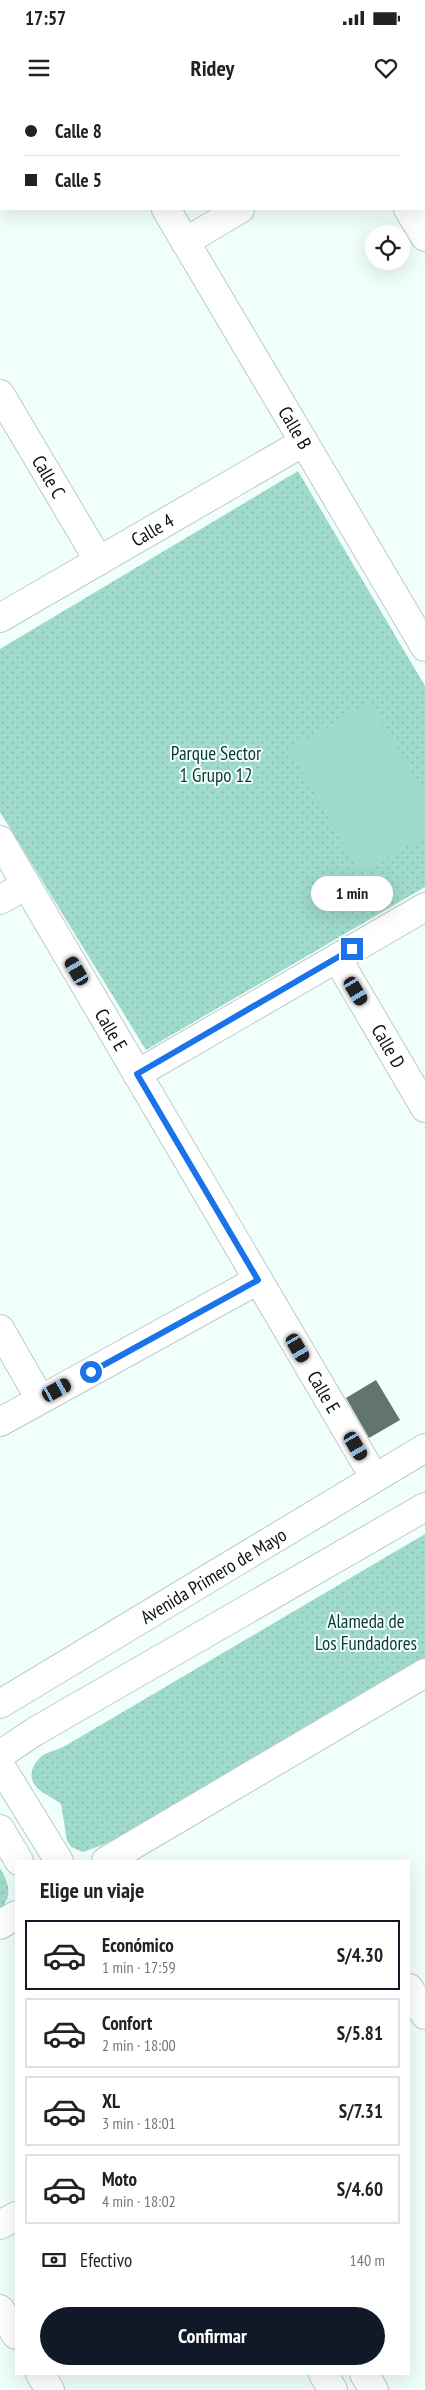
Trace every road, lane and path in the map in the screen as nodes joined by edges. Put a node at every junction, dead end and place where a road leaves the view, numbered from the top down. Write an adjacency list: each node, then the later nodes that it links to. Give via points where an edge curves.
1 (167, 210): 5 (street, Calle B)
2 (238, 210): 5 (street)
3 (409, 210): 4 (street)
4 (425, 237)
5 (185, 242): 7 (street, Calle B)
6 (0, 394): 8 (street, Calle C)
7 (304, 442): 8 (street, Calle 4); 10 (street, Calle B)
8 (98, 560): 9 (street, Calle 4)
9 (0, 618)
10 (424, 644)
11 (0, 840): 12 (street, Calle E)
12 (26, 885): 13 (street); 16 (street, Calle E)
13 (0, 900)
14 (425, 907): 15 (street)
15 (337, 958): 16 (street); 17 (street, Calle D)
16 (137, 1074): 18 (street, Calle E)
17 (425, 1108)
18 (258, 1280): 20 (street); 23 (street, Calle E)
19 (0, 1329): 20 (street)
20 (40, 1399): 21 (street)
21 (0, 1422)
22 (425, 1448): 23 (street, Avenida Primero de Mayo)
23 (374, 1478): 26 (street, Avenida Primero de Mayo)
24 (425, 1507): 27 (street)
25 (425, 1673): 32 (street)
26 (0, 1704)
27 (0, 1755)
28 (0, 1765): 31 (street)
29 (0, 1830): 30 (street)
30 (18, 1860)
31 (58, 1860)
32 (108, 1860)
33 (15, 1917): 34 (street)
34 (0, 1925)
35 (425, 1973): 36 (street)
36 (410, 1982)
37 (410, 1990): 38 (street)
38 (425, 2015)
39 (15, 2217): 40 (street)
40 (0, 2225)
41 (0, 2309): 42 (street)
42 (15, 2333)
43 (41, 2375): 46 (street)
44 (325, 2375): 47 (street)
45 (365, 2375): 48 (street)
46 (50, 2390)
47 (333, 2390)
48 (374, 2390)

